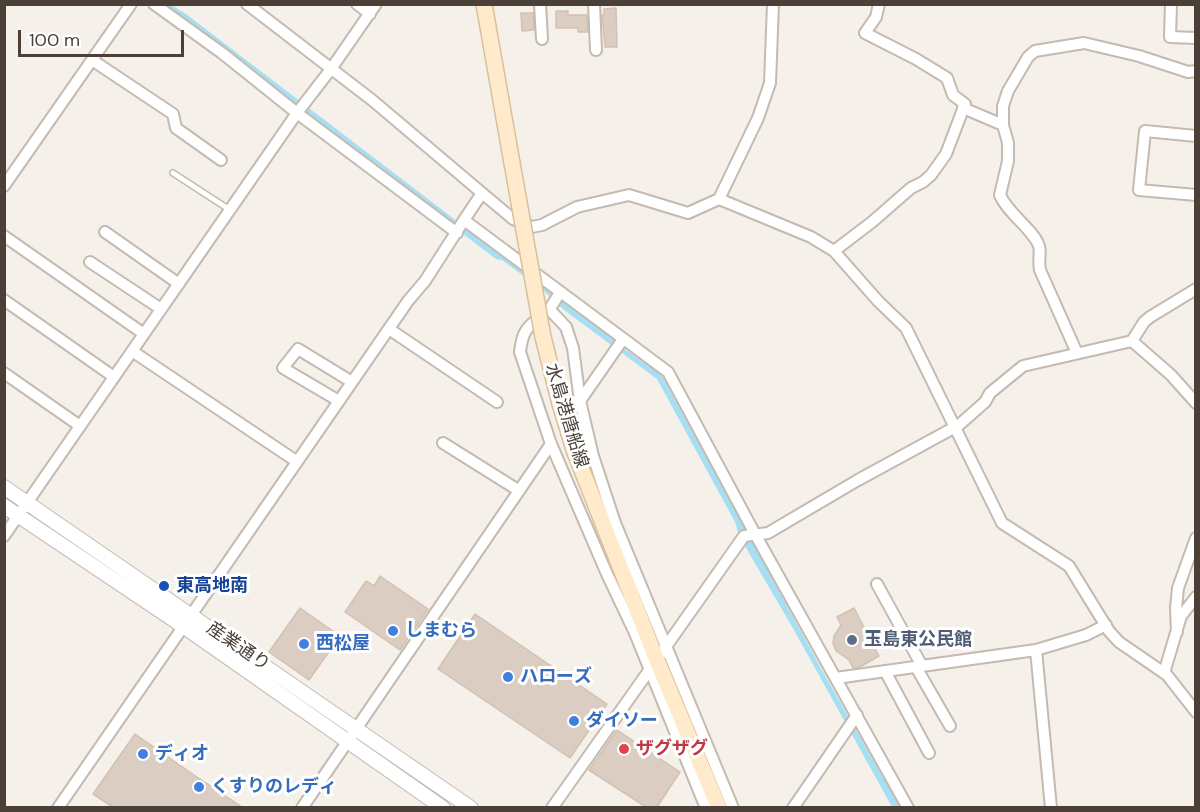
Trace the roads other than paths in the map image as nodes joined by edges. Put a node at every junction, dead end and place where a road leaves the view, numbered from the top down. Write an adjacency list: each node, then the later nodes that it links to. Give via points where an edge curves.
1 (131, 4): 15 (street)
2 (154, 4): 19 (street)
3 (247, 4): 16 (street)
4 (357, 4): 11 (street)
5 (484, 4): 75 (main road, 水島港唐船線, bridge, via 543,337 560,404)
6 (540, 4): 13 (street)
7 (594, 4): 14 (street)
8 (773, 4): 27 (street, via 770,83 758,118)
9 (879, 4): 18 (street, via 865,33 947,78 953,94 965,104)
10 (1171, 4): 12 (street, via 1170,37)
11 (373, 9): 16 (street)
12 (1196, 38)
13 (542, 39)
14 (596, 50)
15 (92, 60): 22 (street, via 173,114 176,128); 24 (street)
16 (331, 69): 19 (street); 25 (street)
17 (1196, 71): 20 (street, via 1084,43 1035,51 1008,91)
18 (963, 108): 20 (street); 33 (street, via 946,154 931,175)
19 (297, 113): 28 (street); 31 (street)
20 (1003, 125): 46 (street, via 1008,161 999,195 1040,246 1040,270)
21 (1196, 136): 26 (street, via 1145,131 1139,190)
22 (220, 160)
23 (173, 173): 28 (lane)
24 (4, 186)
25 (483, 193): 27 (street, via 513,219 532,227 577,207 629,195 688,213); 29 (street)
26 (1196, 195)
27 (719, 199): 33 (street, via 811,237)
28 (230, 210): 35 (street)
29 (464, 220): 31 (street); 37 (street)
30 (105, 232): 35 (street)
31 (457, 233): 41 (street)
32 (4, 236): 42 (street)
33 (834, 251): 56 (street, via 906,328)
34 (90, 262): 39 (street)
35 (179, 284): 39 (street)
36 (1196, 289): 44 (street, via 1150,317)
37 (560, 293): 40 (street); 43 (street)
38 (4, 300): 48 (street)
39 (161, 309): 42 (street)
40 (549, 309): 51 (street, via 566,327); 58 (street, via 534,320 521,338 520,352 545,412)
41 (389, 329): 49 (street); 52 (street)
42 (144, 334): 45 (street)
43 (623, 339): 51 (street); 65 (street, via 668,372)
44 (1132, 341): 46 (street); 53 (street)
45 (132, 351): 48 (street); 59 (street)
46 (1077, 353): 56 (street, via 1023,366)
47 (4, 373): 55 (street)
48 (114, 377): 55 (street)
49 (352, 382): 50 (street); 50 (street, via 298,349 283,368)
50 (339, 401): 59 (street)
51 (580, 401): 54 (street); 73 (street, via 615,523)
52 (497, 402)
53 (1196, 403)
54 (569, 404)
55 (80, 426): 62 (street)
56 (953, 426): 65 (street, via 768,533); 71 (street, via 1002,523 1069,566)
57 (443, 443): 61 (street)
58 (551, 444): 61 (street); 75 (street, via 607,574)
59 (296, 461): 70 (street)
60 (4, 487): 62 (street, 産業通り)
61 (518, 490): 83 (street)
62 (27, 502): 64 (street); 70 (street, 産業通り)
63 (4, 506): 64 (street, 産業通り)
64 (18, 516): 66 (street); 70 (street, 産業通り)
65 (755, 534): 73 (street, via 744,536); 79 (street)
66 (4, 536)
67 (1196, 538): 72 (street, via 1178,588)
68 (877, 584): 76 (street)
69 (1196, 597): 72 (street, via 1181,616)
70 (187, 621): 83 (street, 産業通り); 84 (street, 産業通り); 86 (street)
71 (1106, 625): 74 (street); 78 (street, via 1119,642)
72 (1177, 632): 78 (street)
73 (666, 644): 75 (street); 93 (street)
74 (1036, 650): 76 (street); 96 (street)
75 (652, 663): 90 (street); 91 (street); 92 (main road, 水島港唐船線)
76 (919, 666): 77 (street); 82 (street)
77 (885, 671): 79 (street); 85 (street)
78 (1164, 673): 80 (street)
79 (836, 678): 81 (street)
80 (1196, 712)
81 (857, 715): 94 (street); 95 (street)
82 (950, 726)
83 (357, 728): 84 (street); 89 (street, 産業通り)
84 (349, 741): 87 (street); 88 (street, 産業通り)
85 (929, 753)
86 (58, 807)
87 (302, 807)
88 (444, 807)
89 (471, 807)
90 (552, 807)
91 (706, 807)
92 (719, 807)
93 (733, 807)
94 (793, 807)
95 (908, 807)
96 (1051, 807)

